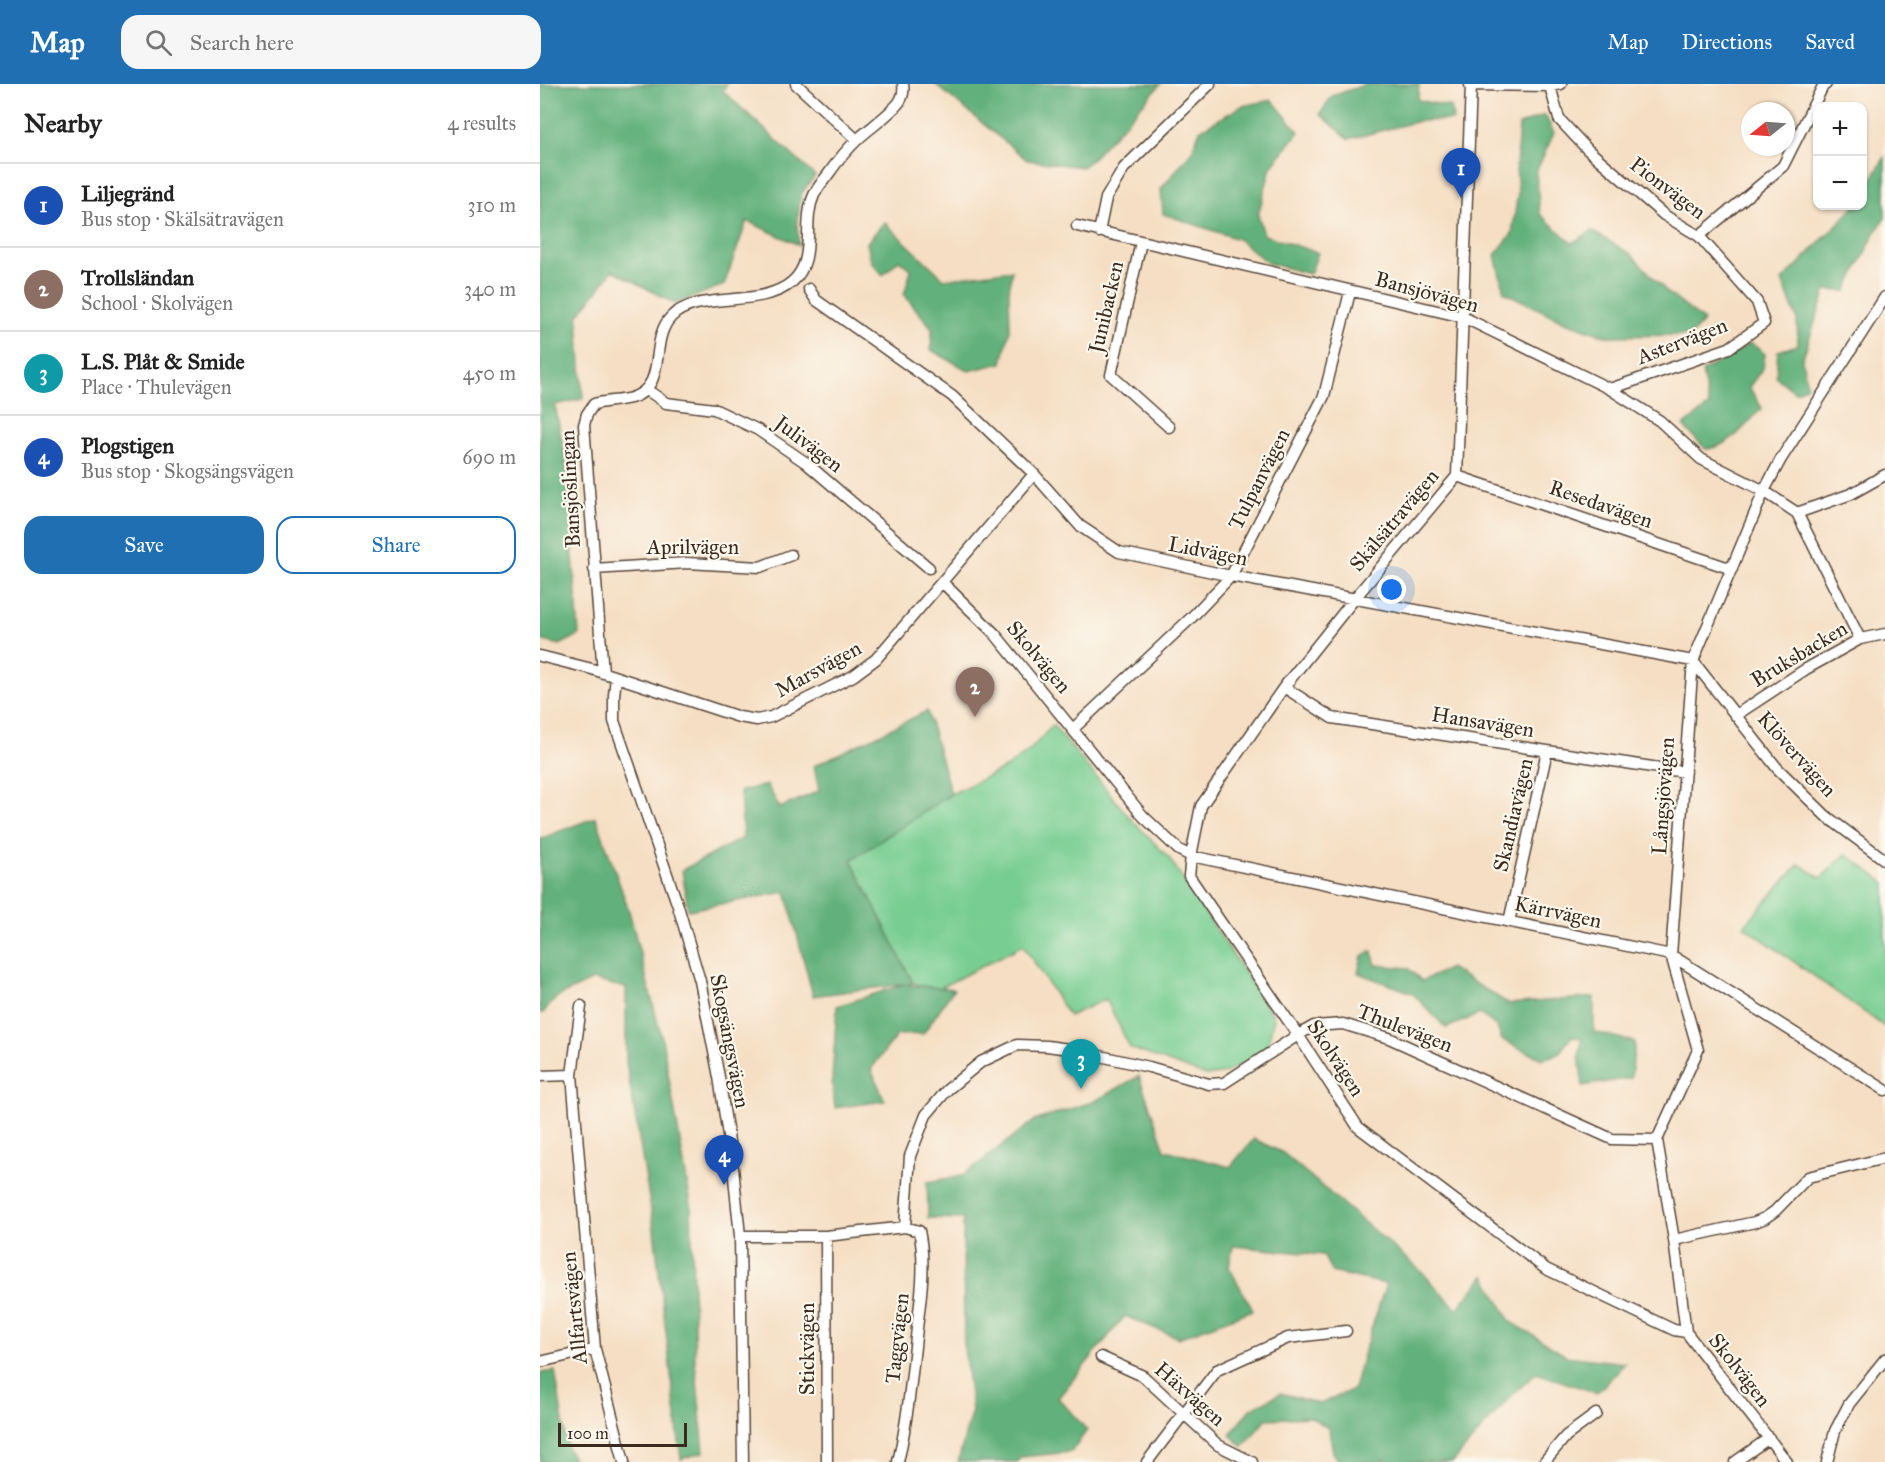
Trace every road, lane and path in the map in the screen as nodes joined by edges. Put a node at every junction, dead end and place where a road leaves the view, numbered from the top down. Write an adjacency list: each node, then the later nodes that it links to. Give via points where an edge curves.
1 (796, 84): 7 (street)
2 (903, 84): 7 (street, via 900,102)
3 (1210, 84): 9 (street, via 1124,168 1106,198)
4 (1471, 85): 5 (street); 15 (street, Skälsätravägen)
5 (1555, 85): 10 (street, Pionvägen, via 1559,119 1588,150 1664,215)
6 (1823, 85): 10 (street, via 1783,166)
7 (857, 140): 18 (street, via 814,196 806,259 793,281 752,298 687,307 671,317 660,337 654,375)
8 (1077, 226): 9 (street, Bansjövägen)
9 (1099, 232): 11 (street, Bansjövägen)
10 (1699, 236): 16 (street, Pionvägen, via 1757,302)
11 (1141, 242): 13 (street, Bansjövägen); 19 (street, Junibacken, via 1110,375)
12 (809, 289): 20 (street, Lidvägen, via 816,300 952,396)
13 (1350, 292): 15 (street, Bansjövägen); 29 (street, Tulpanvägen, via 1324,396)
14 (1885, 297): 23 (street, Långsjövägen)
15 (1463, 317): 17 (street, Bansjövägen); 22 (street, Skälsätravägen)
16 (1764, 323): 17 (street, Astervägen, via 1729,348)
17 (1610, 389): 23 (street, Bansjövägen, via 1660,421 1701,459)
18 (647, 390): 26 (street, Julivägen, via 666,404 714,410 758,430 805,462); 27 (street, Bansjöslingan, via 632,398 594,404 587,414 584,425)
19 (1168, 427)
20 (1034, 474): 29 (street, Lidvägen, via 1080,526 1119,552); 30 (street, Marsvägen)
21 (1885, 475): 24 (street, via 1851,494)
22 (1457, 476): 28 (street, Resedavägen); 31 (street, Skälsätravägen)
23 (1764, 491): 24 (street, Bansjövägen); 28 (street, Långsjövägen)
24 (1797, 513): 33 (street)
25 (790, 555): 27 (street, Aprilvägen, via 760,567 687,563)
26 (929, 568)
27 (594, 569): 36 (street, Bansjöslingan)
28 (1732, 569): 35 (street, Långsjövägen)
29 (1231, 576): 31 (street, Lidvägen); 40 (street, Tulpanvägen)
30 (943, 583): 37 (street, Marsvägen, via 876,659 853,676 771,717 739,717); 40 (street, Skolvägen, via 995,634)
31 (1355, 598): 35 (street, Lidvägen); 38 (street, Skälsätravägen)
32 (1885, 634): 33 (street, Bruksbacken)
33 (1860, 639): 39 (street, Bruksbacken)
34 (540, 656): 36 (street, Marsvägen)
35 (1693, 661): 39 (street, Klövervägen); 42 (street, Långsjövägen)
36 (603, 673): 37 (street, Marsvägen)
37 (616, 677): 55 (street, Skogsängsvägen, via 614,721 700,981 734,1168)
38 (1284, 687): 41 (street, Hansavägen, via 1332,718); 43 (street, Skälsätravägen, via 1201,806)
39 (1736, 715): 44 (street, Klövervägen, via 1777,768 1826,816)
40 (1073, 729): 43 (street, Skolvägen, via 1143,816 1179,850)
41 (1547, 752): 42 (street, Hansavägen); 45 (street, Skandiavägen)
42 (1685, 772): 46 (street, Långsjövägen)
43 (1191, 856): 45 (street, Kärrvägen); 48 (street, Skolvägen, via 1189,876)
44 (1885, 860)
45 (1509, 922): 46 (street, Kärrvägen)
46 (1671, 955): 51 (street, Kärrvägen); 52 (street, Långsjövägen, via 1698,1050)
47 (581, 1006): 49 (street, Allfartsvägen)
48 (1298, 1035): 52 (street, Thulevägen, via 1314,1026 1343,1024 1389,1038 1612,1139); 54 (street, Thulevägen, via 1224,1083 1209,1084 1047,1046 1017,1045 999,1052 961,1077 926,1115 910,1156); 59 (street, Skolvägen, via 1358,1127 1546,1269 1674,1330)
49 (572, 1075): 50 (street); 60 (street, Allfartsvägen)
50 (540, 1076)
51 (1885, 1090)
52 (1657, 1140): 57 (street)
53 (1885, 1158): 57 (street, via 1808,1177 1775,1210 1755,1222)
54 (905, 1227): 56 (street); 70 (street, Taggvägen, via 918,1231 922,1288 908,1417)
55 (740, 1236): 56 (street); 68 (street, Skogsängsvägen)
56 (826, 1236): 69 (street, Stickvägen)
57 (1674, 1240): 59 (street)
58 (1346, 1330): 64 (street, via 1288,1338 1217,1370)
59 (1686, 1332): 66 (street, Skolvägen)
60 (595, 1349): 63 (street); 67 (street, Allfartsvägen)
61 (1101, 1357): 64 (street, Häxvägen, via 1143,1376)
62 (1885, 1359): 76 (street, via 1849,1404 1835,1431)
63 (540, 1362)
64 (1185, 1414): 71 (street); 72 (street, Häxvägen, via 1218,1445)
65 (1596, 1414): 73 (street, via 1566,1436)
66 (1768, 1438): 74 (street); 75 (street, Skolvägen)
67 (624, 1462)
68 (743, 1462)
69 (827, 1462)
70 (898, 1462)
71 (1147, 1462)
72 (1252, 1462)
73 (1544, 1462)
74 (1735, 1462)
75 (1787, 1462)
76 (1827, 1462)

